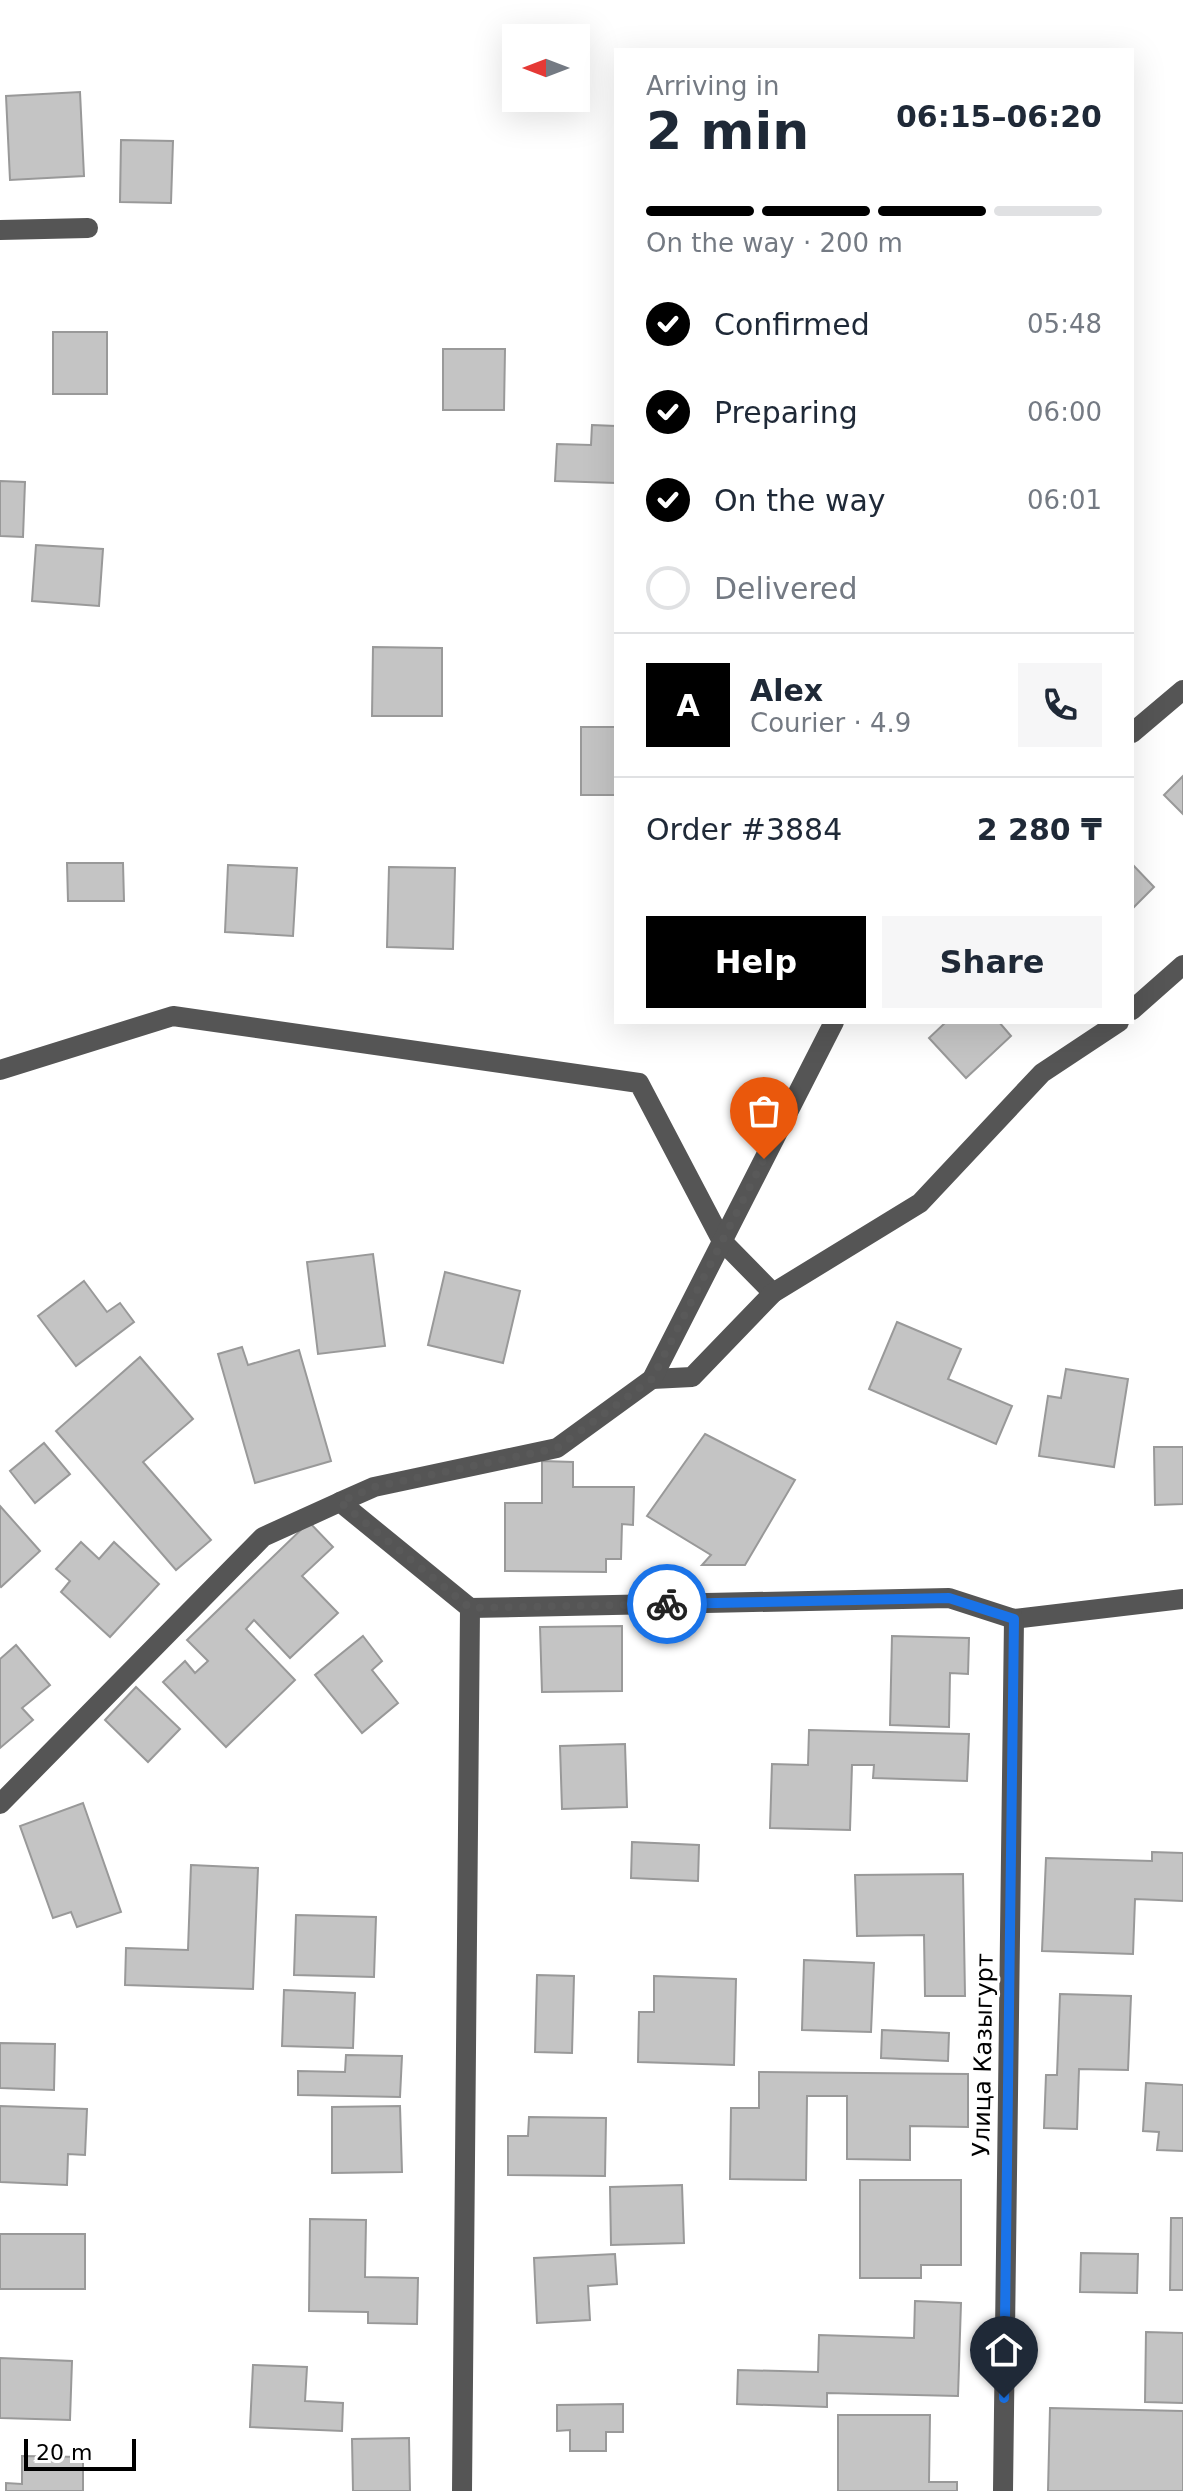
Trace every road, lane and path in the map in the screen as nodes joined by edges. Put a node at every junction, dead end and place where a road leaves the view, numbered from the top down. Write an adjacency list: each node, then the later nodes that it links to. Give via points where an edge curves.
1 (88, 228): 2 (street)
2 (0, 230)
3 (1183, 690): 4 (street)
4 (1134, 731)
5 (1183, 965): 6 (street)
6 (1134, 1008)
7 (833, 1024): 10 (street)
8 (1116, 1024): 11 (street, via 1042,1073 920,1203)
9 (0, 1070): 10 (street, via 173,1016 639,1083)
10 (722, 1241): 11 (street); 12 (street)
11 (773, 1293): 12 (street, via 692,1377)
12 (652, 1379): 13 (street, via 557,1448 374,1487)
13 (340, 1502): 15 (street); 17 (street, via 263,1537)
14 (1183, 1599): 16 (street)
15 (470, 1608): 16 (street, via 949,1598); 18 (street)
16 (1014, 1619): 19 (street, Улица Казыгурт)
17 (0, 1804)
18 (462, 2491)
19 (1003, 2491)

